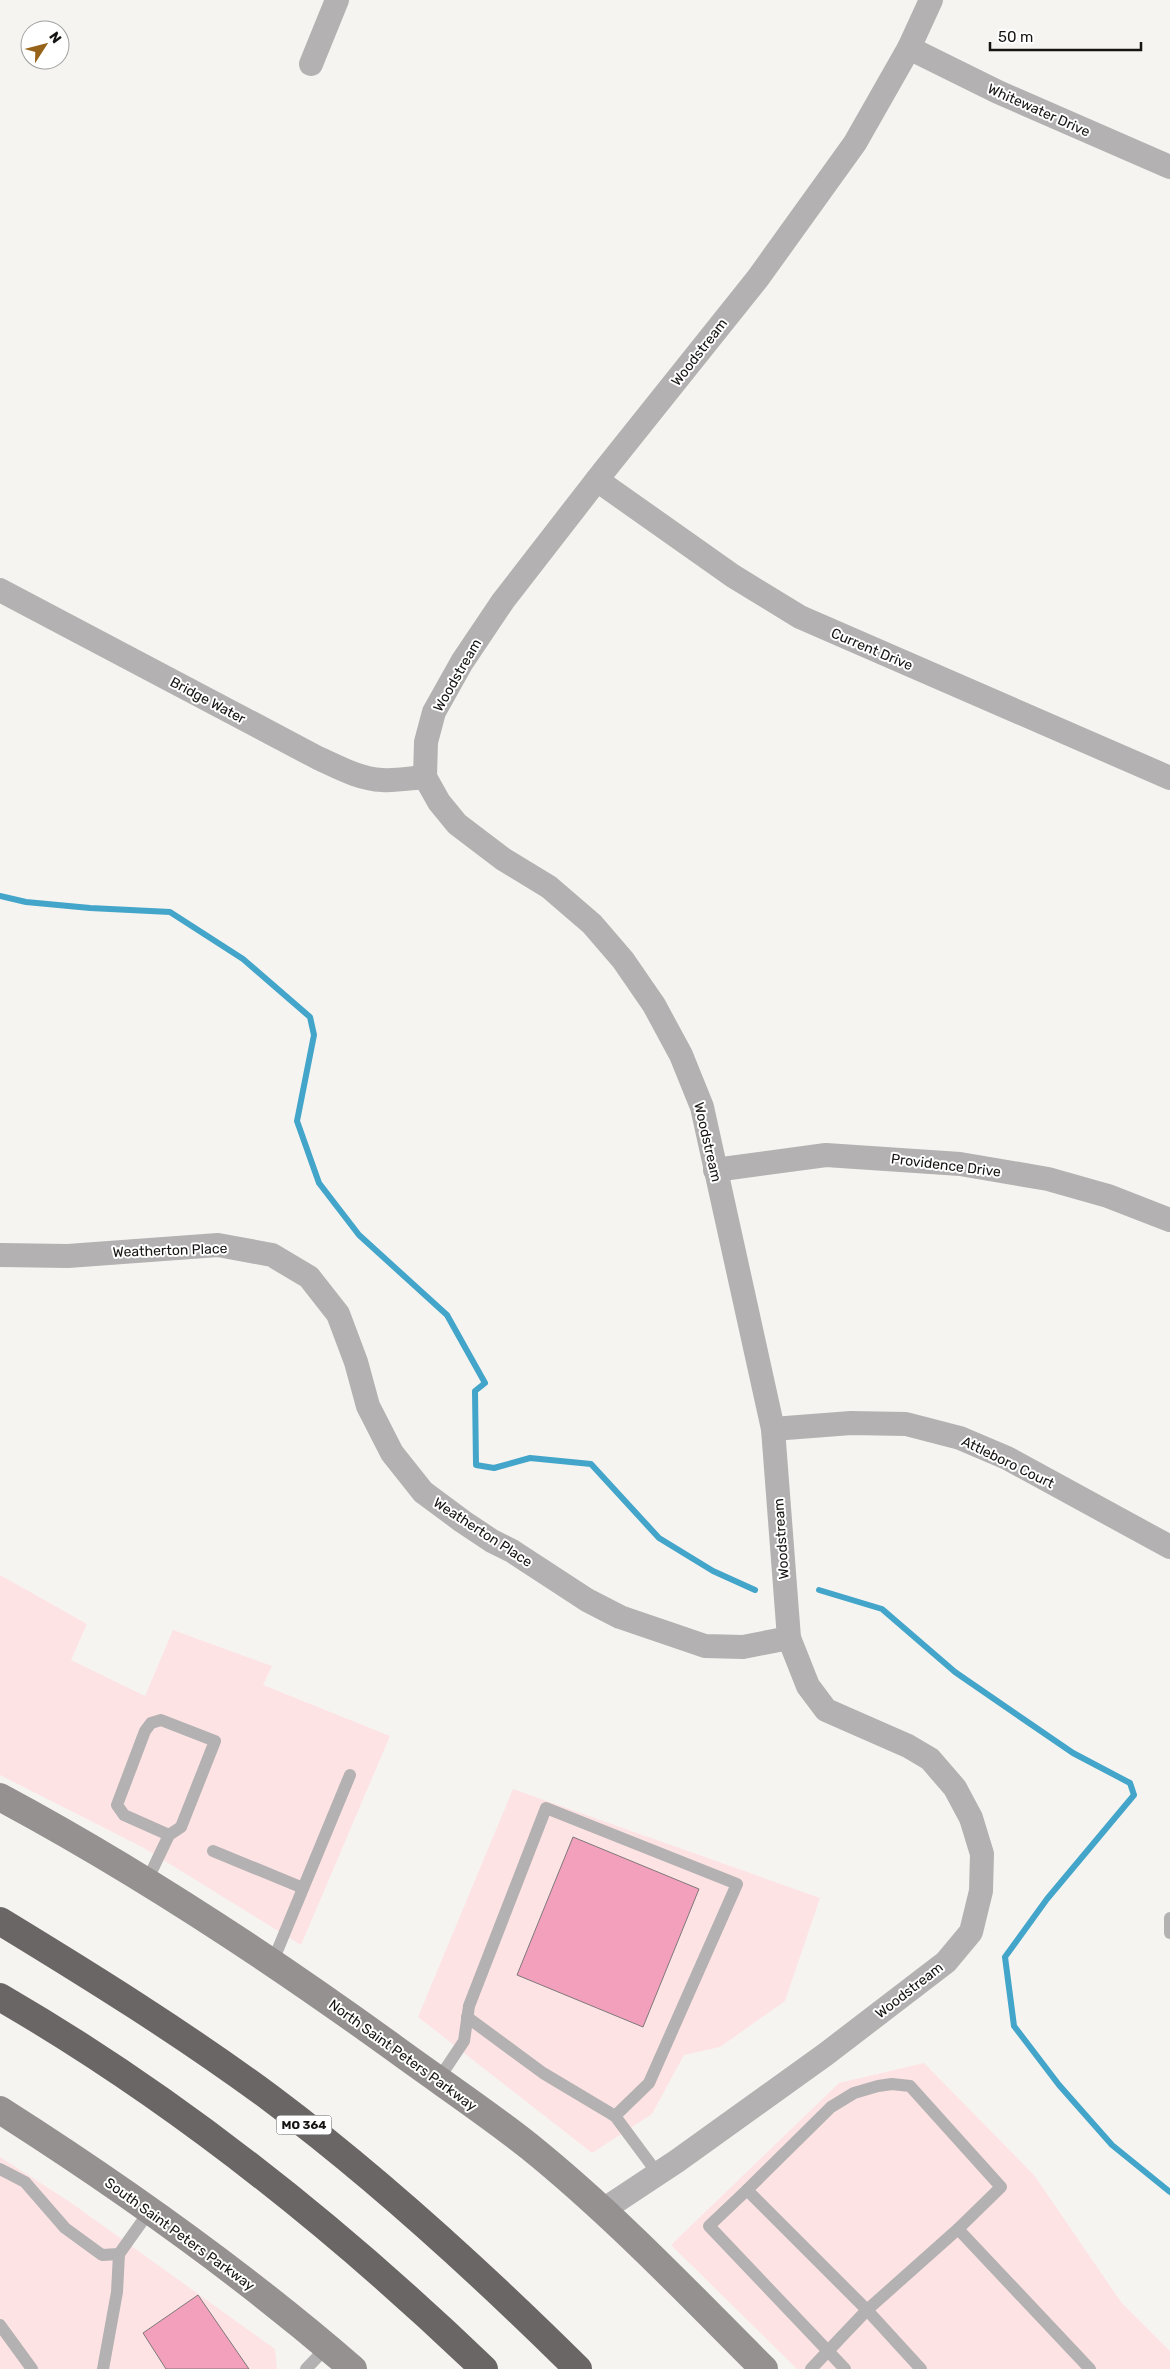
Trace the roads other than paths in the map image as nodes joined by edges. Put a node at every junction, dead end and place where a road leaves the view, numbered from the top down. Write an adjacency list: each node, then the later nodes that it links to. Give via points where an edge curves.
1 (336, 0): 4 (street)
2 (932, 0): 3 (street, Woodstream)
3 (910, 48): 5 (street, Whitewater Drive, via 998,92); 6 (street, Woodstream, via 855,143 764,270)
4 (311, 64)
5 (1170, 168)
6 (597, 480): 8 (street, Woodstream, via 503,601 462,662 434,712 426,742); 9 (street, Current Drive, via 733,576 800,617)
7 (0, 590): 8 (street, Bridge Water, via 318,758 348,771 383,780)
8 (426, 777): 10 (street, Woodstream, via 439,802 457,824 503,859 549,886 592,924 623,960 681,1055 702,1107)
9 (1170, 778)
10 (715, 1170): 11 (street, Providence Drive, via 826,1155 960,1164 1048,1179 1108,1196); 13 (street, Woodstream)
11 (1170, 1220)
12 (0, 1255): 15 (street, Weatherton Place, via 68,1256 218,1245 272,1255 309,1277 338,1314 368,1406 392,1453 423,1492 462,1521 587,1600 620,1617 705,1646 743,1648)
13 (773, 1429): 14 (street, Attleboro Court, via 851,1423 906,1424 960,1438 1007,1458); 15 (street, Woodstream)
14 (1170, 1547)
15 (789, 1638): 32 (street, Woodstream, via 808,1686 826,1710 930,1759 955,1788 971,1818 982,1854 981,1891 970,1932 946,1962 826,2054)
16 (350, 1775): 21 (lane)
17 (0, 1797): 20 (main road, North Saint Peters Parkway, via 70,1834)
18 (169, 1835): 18 (lane, via 180,1827 214,1741 161,1720 150,1723 145,1731 117,1805 124,1815); 20 (lane)
19 (213, 1851): 21 (lane)
20 (147, 1881): 25 (main road, North Saint Peters Parkway)
21 (303, 1888): 25 (lane)
22 (1170, 1918): 24 (lane)
23 (0, 1921): 47 (highway, MO 364, via 180,2034 270,2098 444,2241)
24 (1170, 1933)
25 (273, 1962): 28 (main road, North Saint Peters Parkway)
26 (0, 1997): 46 (highway, via 109,2065 241,2159 361,2257)
27 (467, 2017): 28 (lane, via 464,2040); 30 (lane, via 543,2073); 30 (lane, via 468,2006 546,1808 737,1884 649,2083)
28 (438, 2080): 35 (main road, North Saint Peters Parkway, via 529,2147)
29 (0, 2110): 34 (main road, South Saint Peters Parkway)
30 (615, 2116): 32 (lane)
31 (0, 2169): 37 (lane, via 25,2182 65,2228 102,2255)
32 (658, 2174): 35 (street, Woodstream)
33 (747, 2190): 36 (lane, via 831,2107 854,2093 878,2086 910,2086 1002,2187); 38 (lane); 41 (lane, via 709,2226)
34 (150, 2209): 37 (lane); 40 (main road, South Saint Peters Parkway)
35 (603, 2210): 48 (main road, North Saint Peters Parkway)
36 (958, 2229): 38 (lane); 52 (lane)
37 (119, 2254): 43 (lane, via 117,2292)
38 (867, 2310): 41 (lane); 51 (lane)
39 (0, 2325): 42 (lane)
40 (327, 2347): 44 (lane); 45 (main road, South Saint Peters Parkway)
41 (828, 2351): 49 (lane); 50 (lane)
42 (32, 2369)
43 (103, 2369)
44 (306, 2369)
45 (353, 2369)
46 (484, 2369)
47 (578, 2369)
48 (764, 2369)
49 (811, 2369)
50 (845, 2369)
51 (921, 2369)
52 (1090, 2369)

